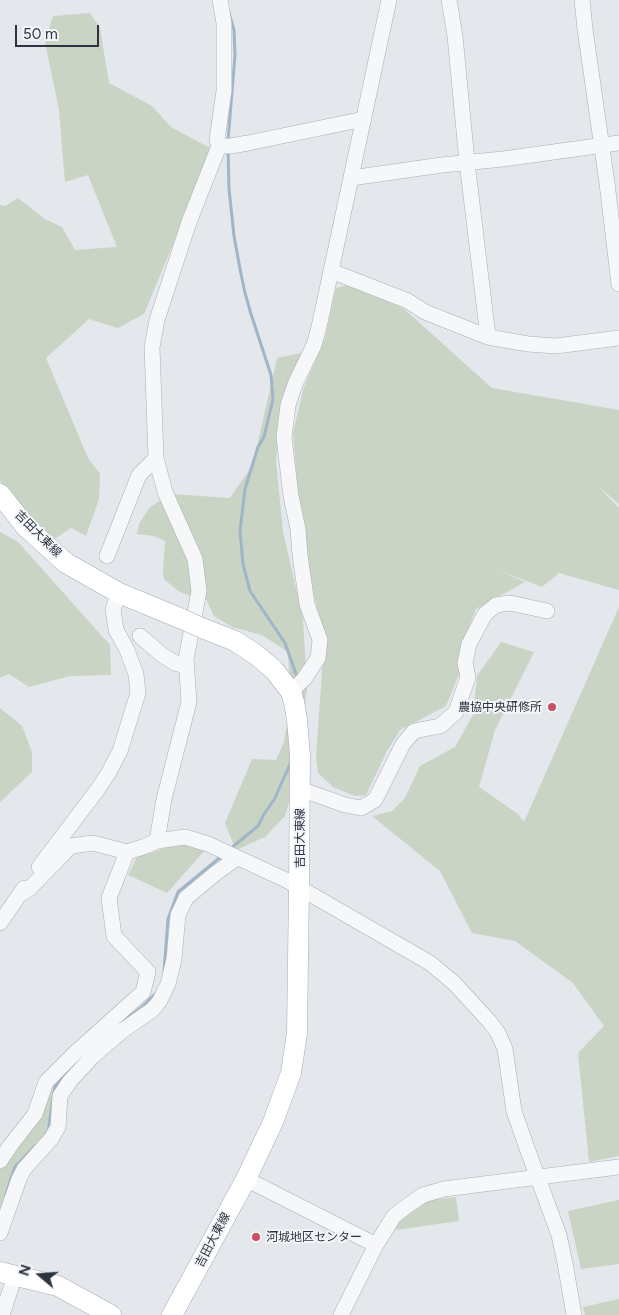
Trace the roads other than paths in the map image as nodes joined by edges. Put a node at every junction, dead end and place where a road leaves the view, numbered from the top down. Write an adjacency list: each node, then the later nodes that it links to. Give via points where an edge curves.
1 (220, 0): 7 (street, via 224,23 224,91 217,140)
2 (389, 0): 5 (street)
3 (449, 0): 9 (street)
4 (582, 0): 8 (street)
5 (364, 119): 7 (street); 10 (street)
6 (619, 143): 8 (street)
7 (224, 146): 15 (street, via 189,222 157,320 152,347)
8 (602, 146): 9 (street); 12 (street)
9 (467, 162): 10 (street); 13 (street)
10 (351, 178): 11 (street)
11 (331, 271): 13 (street); 22 (street, via 314,345 288,405 284,437 307,604 320,640 318,658)
12 (619, 284)
13 (488, 337): 14 (street, via 556,346)
14 (619, 338)
15 (156, 458): 17 (street, via 139,475); 21 (street, via 165,492 195,559 200,591)
16 (0, 494): 18 (main road, 吉田大東線, via 26,527 66,563)
17 (106, 556)
18 (120, 593): 22 (main road, 吉田大東線, bridge, via 235,641 274,670); 28 (street, via 113,609 116,630 136,674 138,693 120,751 98,789)
19 (546, 612): 23 (street, via 510,603 496,605 485,614 469,644 468,677 456,712 440,726 414,731 402,744 375,800 361,808)
20 (140, 636): 21 (street, via 162,655)
21 (187, 668): 24 (street, via 189,702 164,799)
22 (291, 692): 23 (main road, 吉田大東線, via 297,720)
23 (300, 789): 27 (main road, 吉田大東線)
24 (157, 841): 25 (street); 26 (street, via 184,837)
25 (127, 852): 28 (street, via 93,843 71,846 30,889); 30 (street, via 109,898 114,936 148,972 143,992 46,1082 35,1114)
26 (235, 857): 27 (street); 34 (street, via 186,898 178,915 168,984 159,1002 93,1056 60,1096 58,1128 24,1170)
27 (299, 887): 32 (street, via 430,963 454,983 489,1021 505,1049 514,1110); 33 (main road, 吉田大東線, via 297,1033 290,1073 273,1122)
28 (19, 895): 29 (street)
29 (0, 923)
30 (0, 1162)
31 (619, 1167): 32 (street)
32 (538, 1177): 35 (street, via 423,1195 394,1216); 41 (street, via 559,1235)
33 (246, 1179): 35 (street); 39 (main road, 吉田大東線)
34 (0, 1233)
35 (376, 1244): 40 (street)
36 (8, 1274): 37 (street); 38 (main road, via 58,1286)
37 (2, 1315)
38 (111, 1315)
39 (172, 1315)
40 (341, 1315)
41 (574, 1315)

